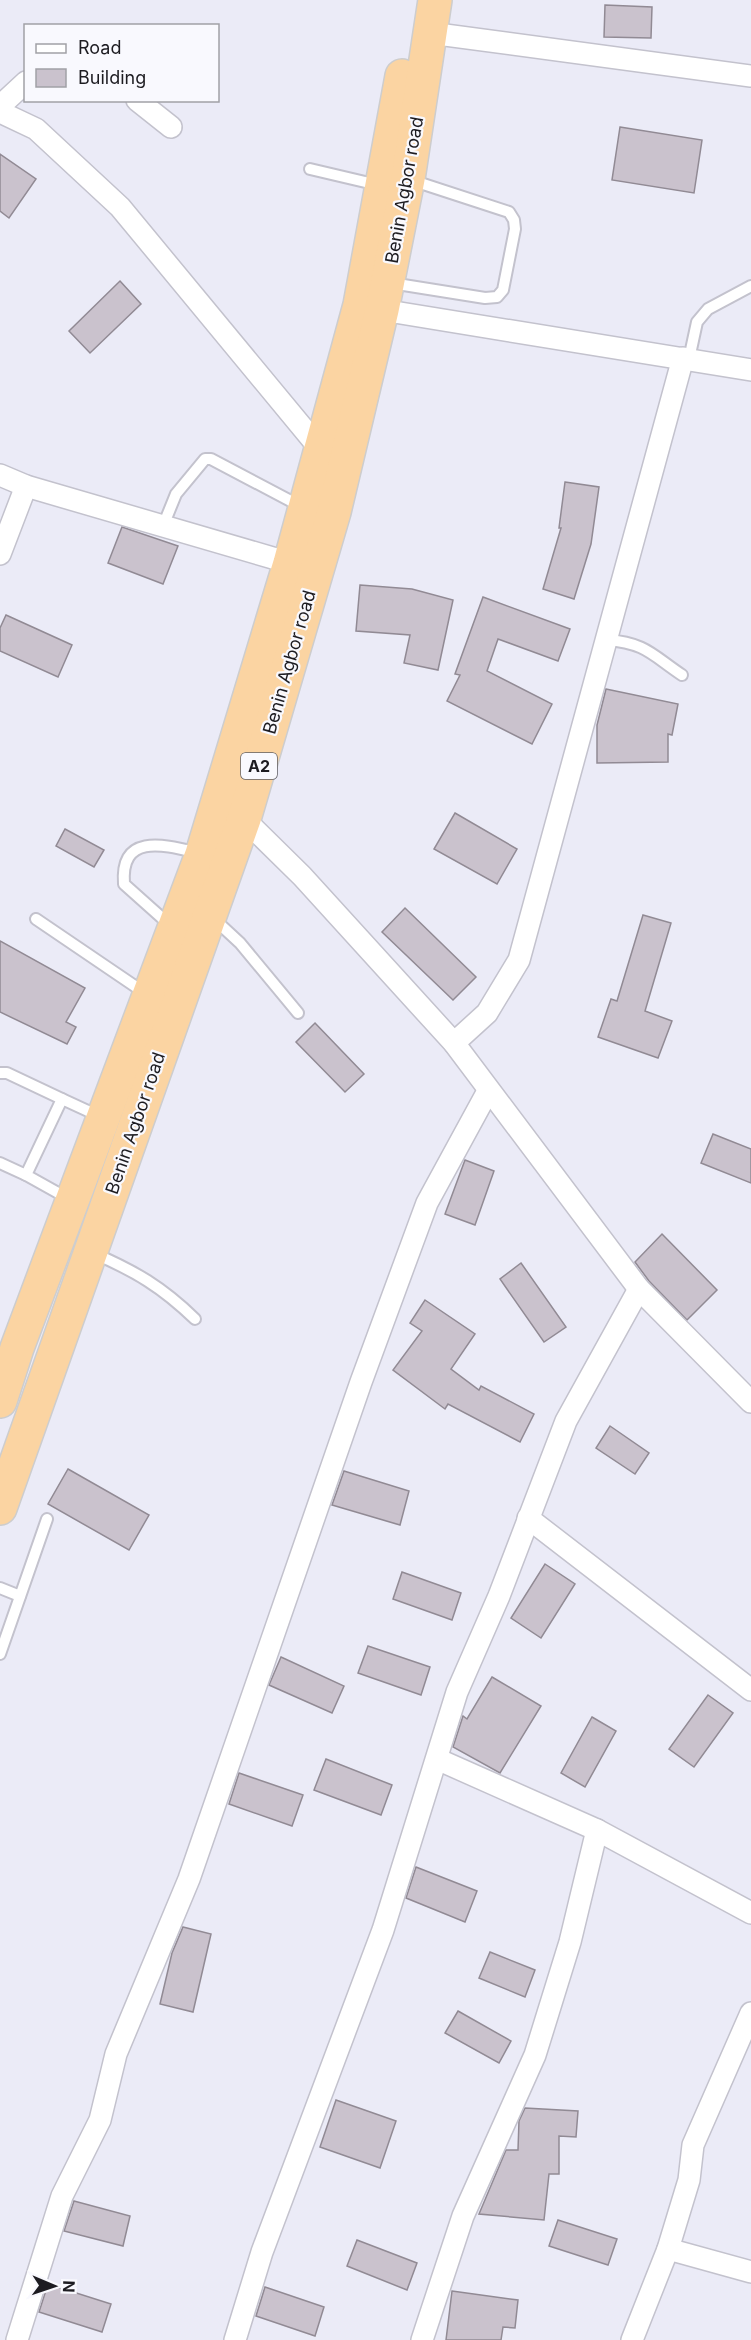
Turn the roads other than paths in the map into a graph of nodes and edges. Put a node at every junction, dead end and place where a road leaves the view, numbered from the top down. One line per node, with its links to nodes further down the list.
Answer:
1 (415, 0): 11 (highway, Benin Agbor road / A2)
2 (435, 0): 3 (highway, Benin Agbor road / A2)
3 (430, 33): 4 (street); 11 (highway, Benin Agbor road / A2)
4 (751, 76)
5 (24, 84): 7 (street)
6 (140, 102): 9 (street)
7 (0, 106)
8 (0, 112): 16 (street)
9 (171, 127)
10 (310, 169): 11 (lane)
11 (395, 183): 13 (highway, Benin Agbor road / A2); 13 (lane); 16 (highway, Benin Agbor road / A2)
12 (751, 286): 14 (lane)
13 (385, 296): 14 (street); 25 (highway, Benin Agbor road / A2)
14 (686, 358): 15 (street); 23 (street)
15 (751, 370)
16 (321, 450): 19 (highway, Benin Agbor road / A2)
17 (0, 475): 18 (street)
18 (26, 486): 20 (street); 21 (street)
19 (305, 509): 20 (lane); 22 (highway, Benin Agbor road / A2)
20 (163, 526): 22 (street)
21 (0, 554)
22 (290, 562): 26 (highway, Benin Agbor road / A2)
23 (607, 640): 24 (lane); 32 (street)
24 (682, 675)
25 (244, 819): 27 (highway, Benin Agbor road / A2); 32 (street)
26 (202, 854): 29 (highway, Benin Agbor road / A2); 29 (lane)
27 (211, 916): 31 (lane); 40 (highway, Benin Agbor road / A2)
28 (36, 919): 30 (lane)
29 (174, 928): 30 (highway, Benin Agbor road / A2)
30 (149, 996): 36 (highway, Benin Agbor road / A2)
31 (298, 1013)
32 (454, 1043): 34 (street)
33 (0, 1073): 35 (lane)
34 (488, 1091): 41 (street); 60 (street)
35 (62, 1099): 36 (lane); 38 (lane)
36 (104, 1118): 39 (highway, Benin Agbor road / A2)
37 (0, 1163): 38 (lane)
38 (26, 1175): 39 (lane)
39 (72, 1201): 43 (highway, Benin Agbor road / A2)
40 (90, 1251): 42 (lane); 44 (highway, Benin Agbor road / A2)
41 (639, 1289): 46 (street); 48 (street)
42 (195, 1319)
43 (17, 1348): 44 (highway); 45 (highway, Benin Agbor road / A2)
44 (52, 1361): 47 (highway, Benin Agbor road / A2)
45 (0, 1401)
46 (751, 1402)
47 (0, 1508)
48 (528, 1518): 53 (street); 54 (street)
49 (47, 1519): 51 (lane)
50 (0, 1588): 51 (lane)
51 (20, 1596): 52 (lane)
52 (0, 1654)
53 (751, 1690)
54 (437, 1759): 55 (street); 61 (street)
55 (597, 1830): 56 (street); 62 (street)
56 (751, 1913)
57 (751, 2013): 58 (street)
58 (668, 2249): 59 (street); 63 (street)
59 (751, 2272)
60 (17, 2340)
61 (235, 2340)
62 (422, 2340)
63 (632, 2340)

